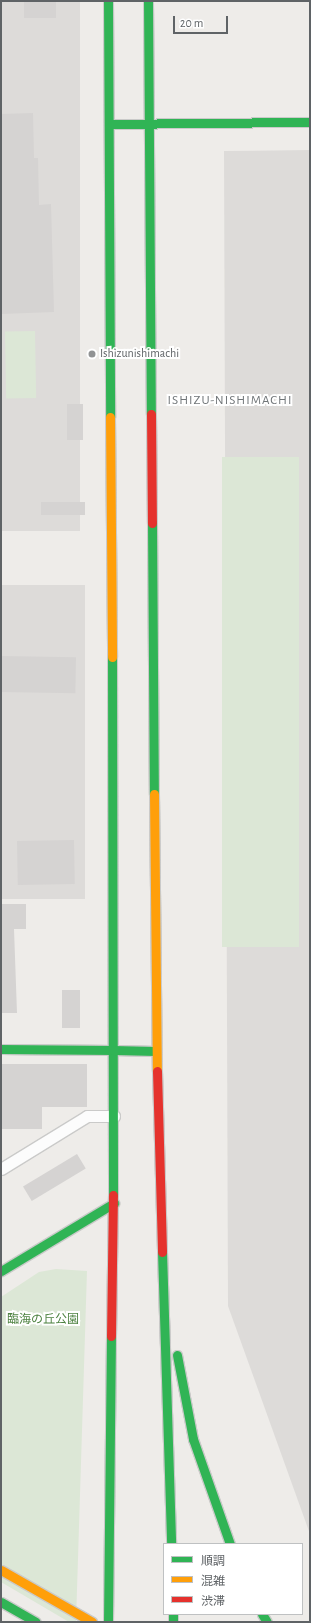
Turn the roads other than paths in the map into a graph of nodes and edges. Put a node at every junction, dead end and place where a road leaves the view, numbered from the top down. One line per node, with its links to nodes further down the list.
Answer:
1 (108, 1): 4 (main road)
2 (148, 1): 5 (main road)
3 (310, 122): 5 (main road)
4 (109, 124): 5 (main road); 7 (main road)
5 (149, 124): 8 (main road)
6 (1, 1049): 7 (main road)
7 (113, 1050): 8 (main road); 9 (main road)
8 (156, 1051): 12 (main road)
9 (114, 1116): 10 (lane); 11 (main road)
10 (1, 1169)
11 (114, 1203): 13 (main road); 20 (main road)
12 (160, 1229): 14 (main road); 15 (main road)
13 (1, 1271)
14 (171, 1543)
15 (230, 1543)
16 (1, 1570): 19 (main road)
17 (1, 1602): 18 (main road)
18 (36, 1622)
19 (92, 1622)
20 (108, 1622)

